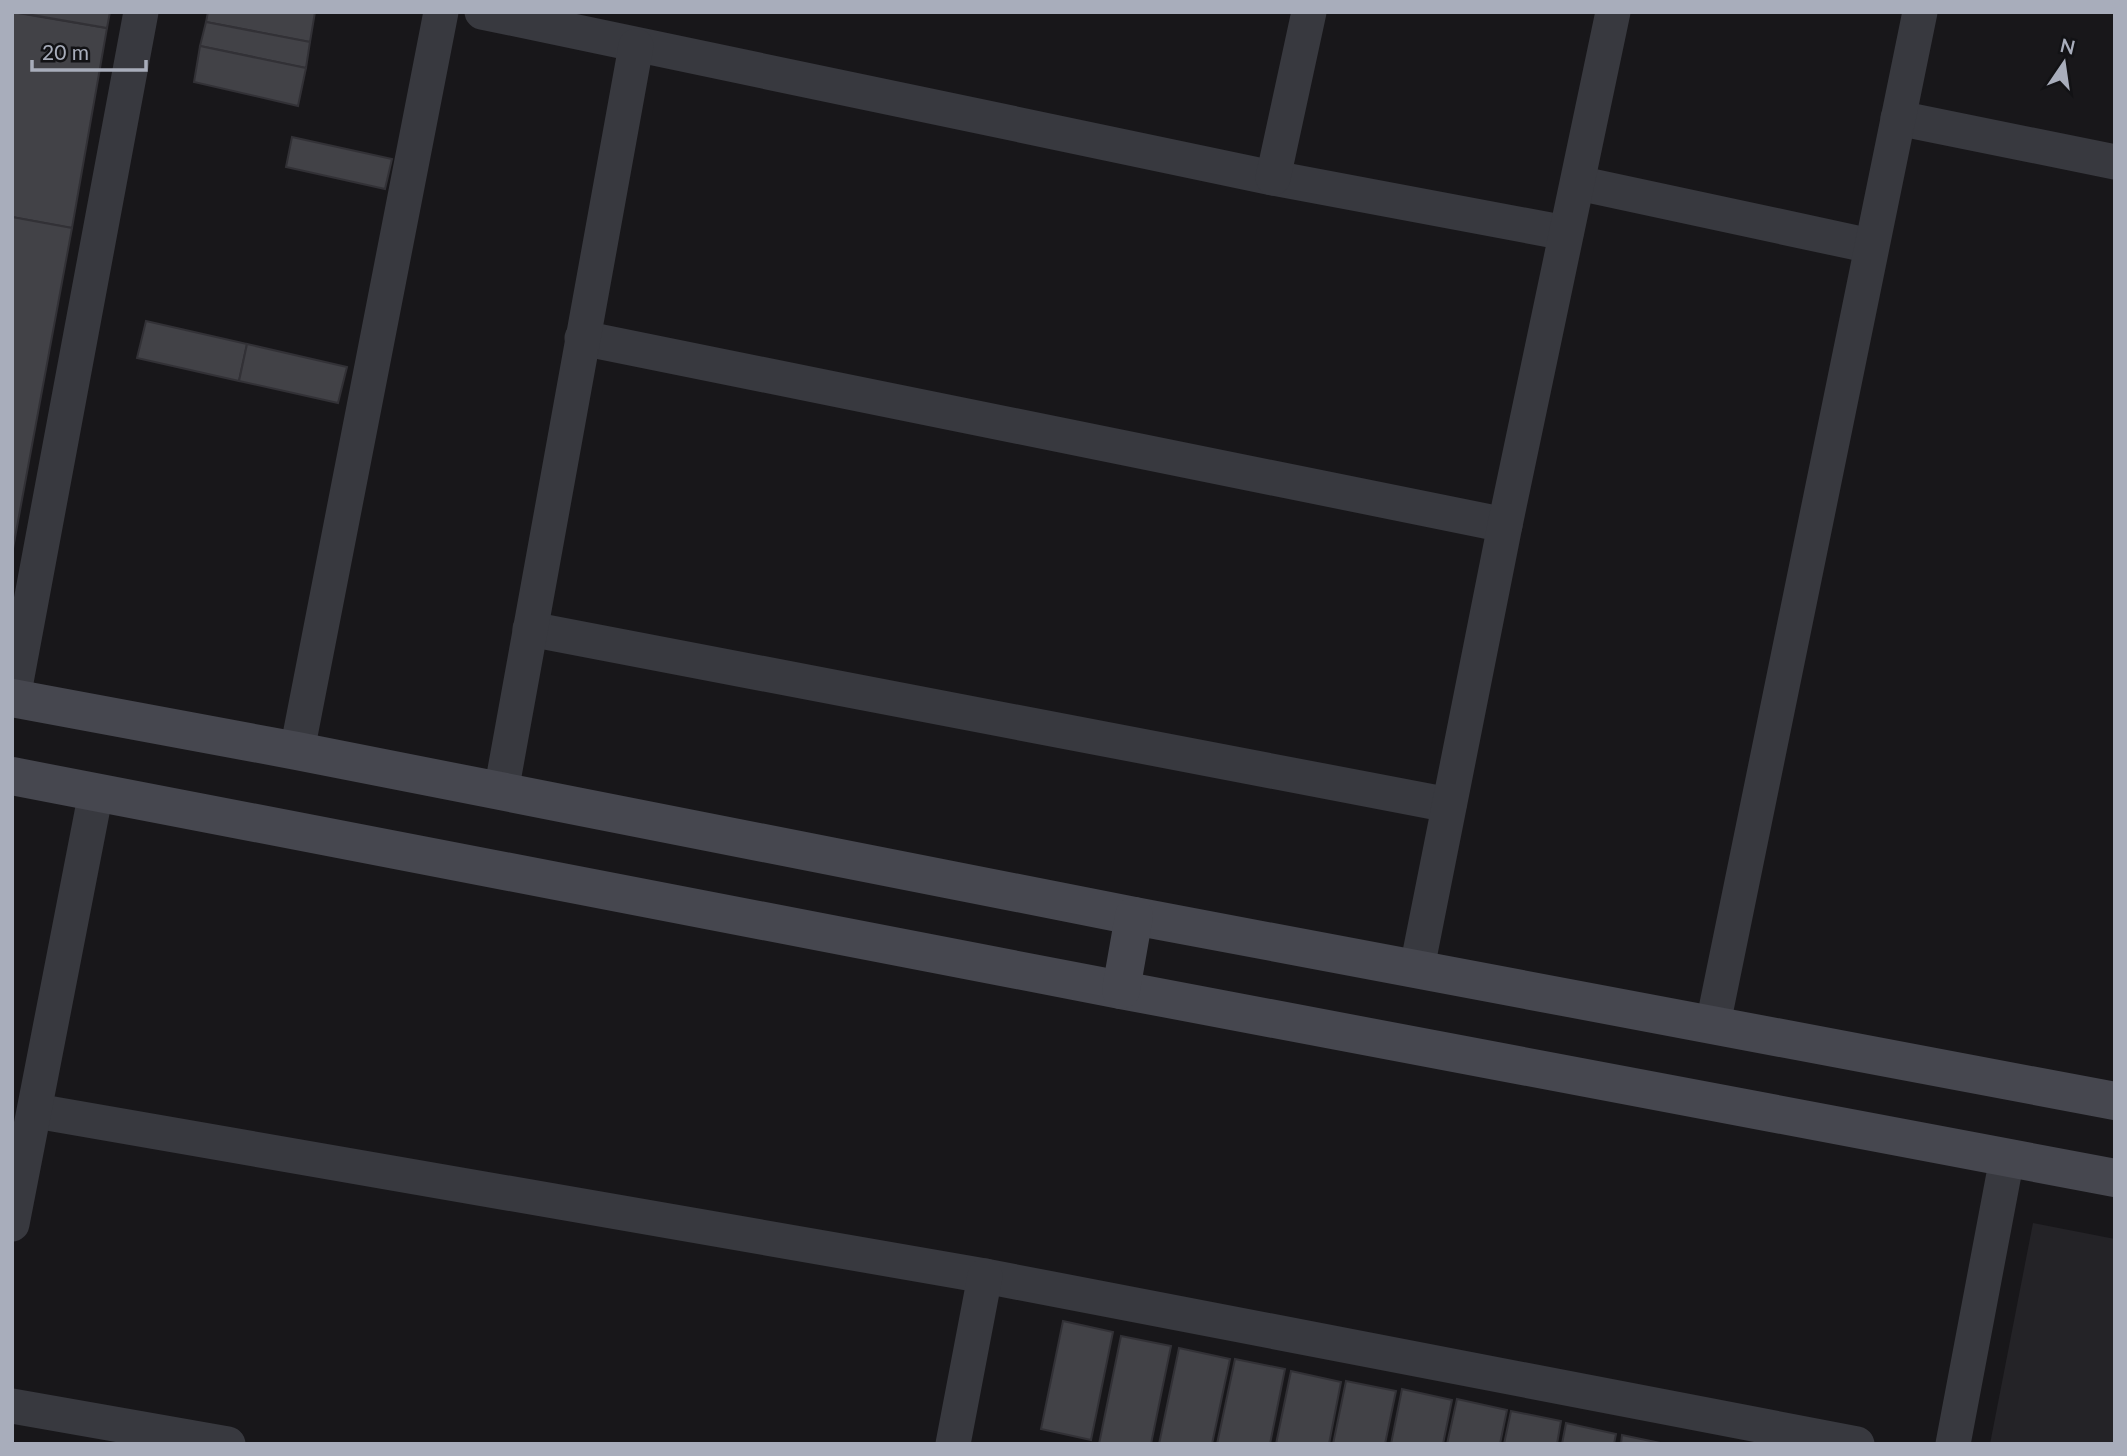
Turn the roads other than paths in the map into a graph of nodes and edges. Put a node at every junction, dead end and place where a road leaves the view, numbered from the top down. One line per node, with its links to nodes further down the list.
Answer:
1 (141, 12): 17 (street)
2 (441, 12): 18 (street)
3 (482, 12): 7 (street)
4 (1309, 12): 10 (street)
5 (1614, 12): 11 (street)
6 (1920, 12): 8 (street)
7 (636, 46): 10 (street); 14 (street)
8 (1898, 118): 9 (street); 13 (street)
9 (2115, 162)
10 (1273, 178): 12 (street)
11 (1578, 183): 12 (street); 13 (street)
12 (1566, 233): 15 (street)
13 (1871, 246): 26 (street)
14 (582, 338): 15 (street); 16 (street)
15 (1505, 525): 22 (street)
16 (530, 629): 21 (street); 22 (street)
17 (13, 698): 18 (street)
18 (297, 751): 21 (street)
19 (12, 776): 20 (street)
20 (96, 792): 25 (street); 28 (street)
21 (501, 793): 23 (street)
22 (1449, 805): 24 (street)
23 (1134, 916): 24 (street); 25 (street)
24 (1417, 968): 26 (street)
25 (1121, 990): 29 (street)
26 (1713, 1024): 27 (street)
27 (2115, 1101)
28 (36, 1111): 31 (street); 32 (street)
29 (2007, 1158): 30 (street); 37 (street)
30 (2115, 1178)
31 (12, 1224)
32 (985, 1276): 35 (street); 36 (street)
33 (12, 1406): 34 (street)
34 (228, 1444)
35 (953, 1444)
36 (1857, 1444)
37 (1953, 1444)

